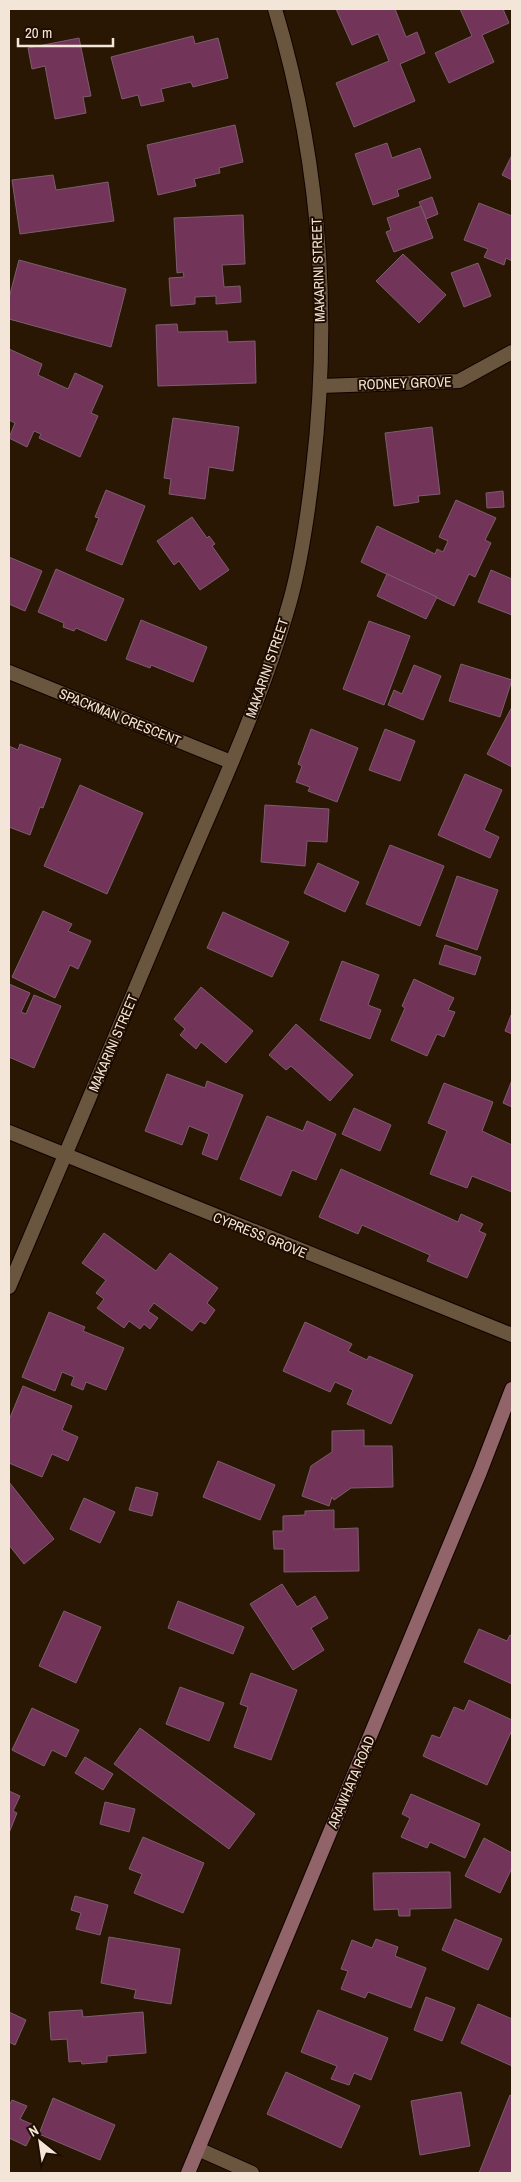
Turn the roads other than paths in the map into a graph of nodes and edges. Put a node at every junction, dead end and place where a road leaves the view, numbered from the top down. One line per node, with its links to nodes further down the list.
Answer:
1 (275, 9): 3 (street, MAKARINI STREET)
2 (512, 352): 3 (street, RODNEY GROVE)
3 (321, 386): 5 (street, MAKARINI STREET)
4 (9, 672): 5 (street, SPACKMAN CRESCENT)
5 (231, 762): 7 (street, MAKARINI STREET)
6 (9, 1132): 7 (street, CYPRESS GROVE)
7 (65, 1156): 8 (street, MAKARINI STREET); 9 (street, CYPRESS GROVE)
8 (9, 1287)
9 (512, 1336)
10 (512, 1389): 11 (main road, ARAWHATA ROAD)
11 (198, 2149): 12 (main road, ARAWHATA ROAD); 13 (street)
12 (188, 2173)
13 (252, 2173)

